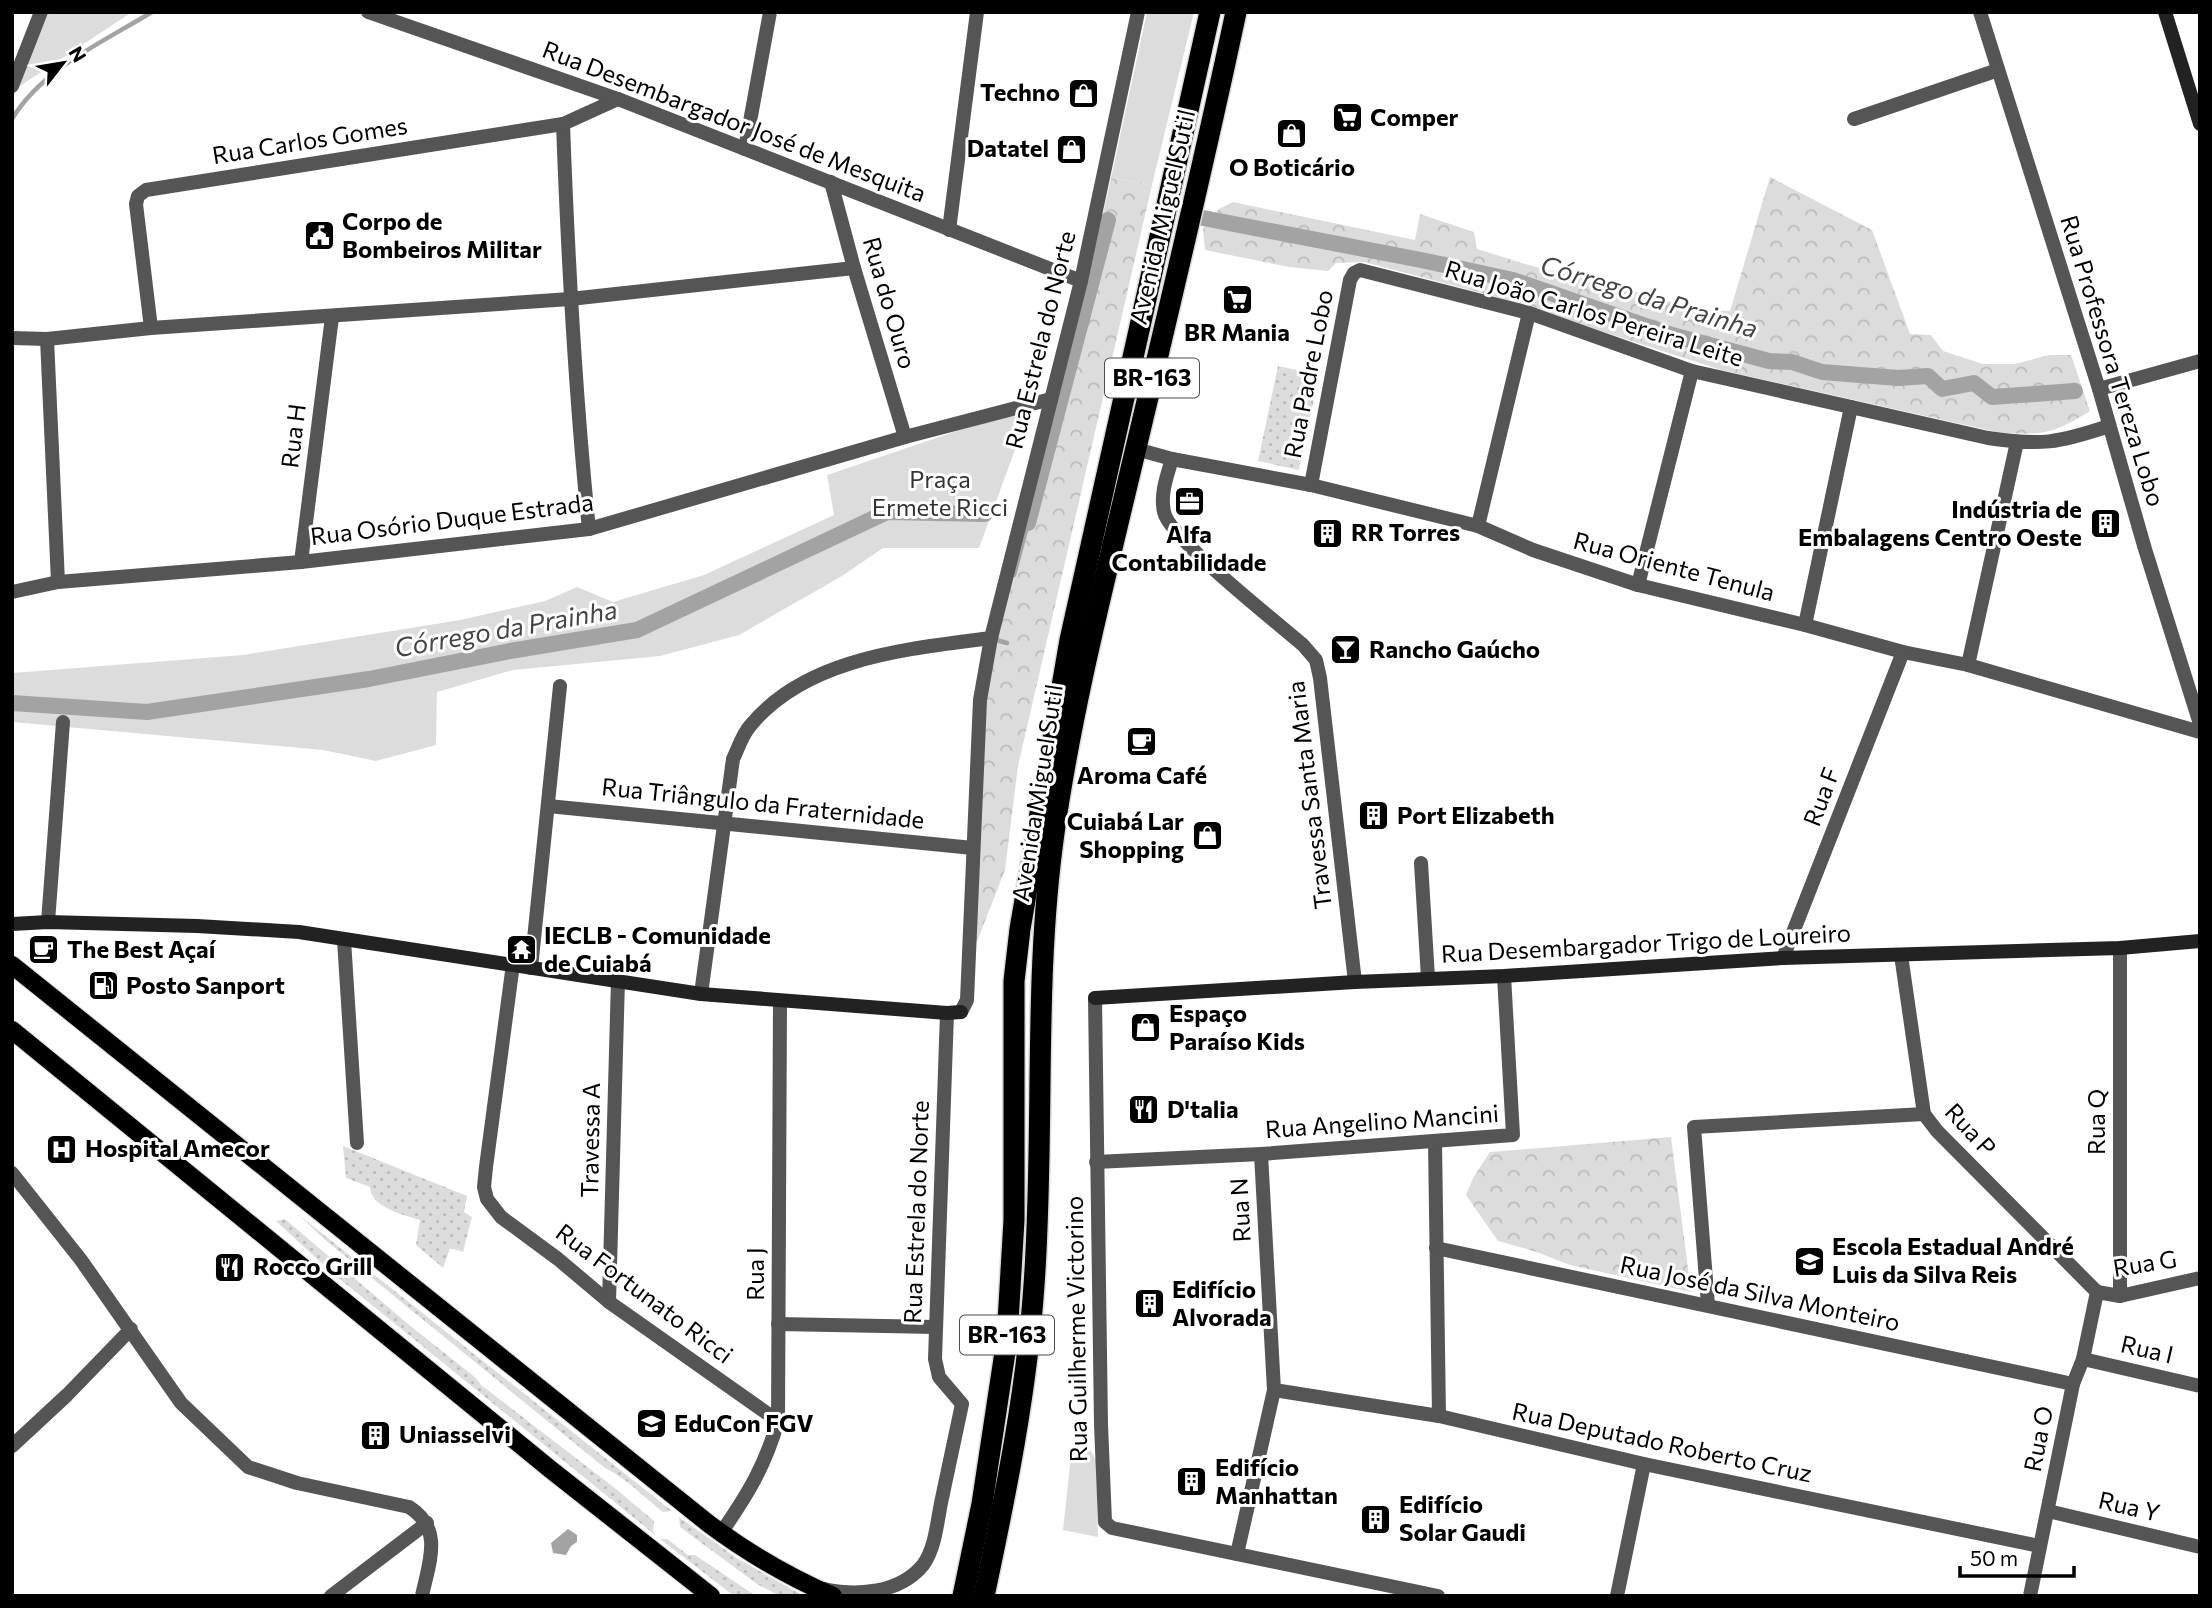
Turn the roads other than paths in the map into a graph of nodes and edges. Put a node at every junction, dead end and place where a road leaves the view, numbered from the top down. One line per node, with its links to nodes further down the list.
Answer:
1 (41, 12): 11 (street)
2 (368, 12): 12 (street, Rua Desembargador José de Mesquita)
3 (770, 12): 16 (street)
4 (977, 12): 18 (street)
5 (1138, 12): 21 (street, Rua Estrela do Norte)
6 (1210, 12): 99 (highway, Avenida Miguel Sutil / BR-163)
7 (1236, 12): 36 (highway, Avenida Miguel Sutil / BR-163)
8 (1980, 12): 10 (street, Rua Professora Tereza Lobo)
9 (2165, 12): 15 (street)
10 (1998, 70): 13 (street); 30 (street, Rua Professora Tereza Lobo)
11 (12, 86)
12 (618, 99): 14 (street, Rua Carlos Gomes); 16 (street, Rua Desembargador José de Mesquita)
13 (1854, 119)
14 (564, 124): 22 (street); 25 (street, Rua Carlos Gomes)
15 (2200, 124)
16 (745, 149): 17 (street, Rua Desembargador José de Mesquita)
17 (831, 182): 18 (street, Rua Desembargador José de Mesquita); 19 (street, Rua do Ouro)
18 (949, 230): 21 (street, Rua Desembargador José de Mesquita)
19 (854, 268): 22 (street); 34 (street, Rua do Ouro)
20 (1354, 273): 23 (street, Rua João Carlos Pereira Leite); 38 (street, Rua Padre Lobo)
21 (1081, 281): 31 (street, Rua Estrela do Norte)
22 (570, 299): 24 (street); 40 (street)
23 (1530, 313): 29 (street, Rua João Carlos Pereira Leite); 39 (street)
24 (332, 317): 25 (street); 41 (street, Rua H)
25 (151, 328): 27 (street)
26 (12, 338): 27 (street)
27 (47, 339): 42 (street)
28 (2200, 361): 30 (street)
29 (1692, 372): 32 (street, Rua João Carlos Pereira Leite); 43 (street)
30 (2099, 389): 33 (street, Rua Professora Tereza Lobo)
31 (1051, 398): 34 (street, Rua Osório Duque Estrada); 46 (street, Rua Estrela do Norte)
32 (1851, 407): 35 (street, Rua João Carlos Pereira Leite); 45 (street)
33 (2109, 426): 35 (street, Rua João Carlos Pereira Leite); 51 (street, Rua Professora Tereza Lobo)
34 (905, 437): 40 (street, Rua Osório Duque Estrada)
35 (2017, 442): 48 (street)
36 (1136, 449): 37 (street, Rua Oriente Tenula); 99 (highway, Avenida Miguel Sutil / BR-163)
37 (1172, 459): 38 (street, Rua Oriente Tenula); 70 (street, Travessa Santa Maria)
38 (1311, 485): 39 (street, Rua Oriente Tenula)
39 (1478, 526): 43 (street, Rua Oriente Tenula)
40 (589, 529): 41 (street, Rua Osório Duque Estrada)
41 (301, 562): 42 (street, Rua Osório Duque Estrada)
42 (58, 582): 44 (street, Rua Osório Duque Estrada)
43 (1638, 585): 45 (street, Rua Oriente Tenula)
44 (12, 592)
45 (1805, 625): 47 (street, Rua Oriente Tenula)
46 (991, 638): 54 (street); 55 (street, Rua Estrela do Norte)
47 (1903, 652): 48 (street, Rua Oriente Tenula); 63 (street, Rua F)
48 (1968, 665): 52 (street, Rua Oriente Tenula)
49 (560, 686): 53 (street)
50 (63, 722): 57 (street)
51 (2200, 724)
52 (2200, 732)
53 (548, 806): 54 (street, Rua Triângulo da Fraternidade); 66 (street)
54 (723, 824): 55 (street, Rua Triângulo da Fraternidade); 71 (street)
55 (973, 848): 74 (street, Rua Estrela do Norte)
56 (1421, 863): 68 (street)
57 (48, 922): 58 (street); 59 (street)
58 (12, 923)
59 (345, 940): 64 (street); 78 (street)
60 (2200, 941): 61 (street, Rua Desembargador Trigo de Loureiro)
61 (2120, 948): 62 (street, Rua Desembargador Trigo de Loureiro); 85 (street, Rua Q)
62 (1901, 955): 63 (street, Rua Desembargador Trigo de Loureiro); 76 (street, Rua P)
63 (1783, 958): 67 (street, Rua Desembargador Trigo de Loureiro)
64 (513, 964): 66 (street); 86 (street, Rua Fortunato Ricci)
65 (12, 965): 102 (main road)
66 (531, 968): 69 (street)
67 (1504, 976): 68 (street, Rua Desembargador Trigo de Loureiro); 77 (street, Rua Angelino Mancini)
68 (1428, 978): 70 (street, Rua Desembargador Trigo de Loureiro)
69 (618, 980): 71 (street); 86 (street, Travessa A)
70 (1355, 982): 72 (street, Rua Desembargador Trigo de Loureiro)
71 (701, 994): 73 (street)
72 (1095, 998): 80 (street, Rua Guilherme Victorino)
73 (780, 1001): 74 (street); 88 (street, Rua J)
74 (954, 1012): 89 (street, Rua Estrela do Norte)
75 (12, 1030): 109 (main road)
76 (1924, 1114): 84 (street, Rua P); 87 (street)
77 (1436, 1142): 79 (street, Rua Angelino Mancini); 82 (street)
78 (357, 1143)
79 (1261, 1154): 80 (street, Rua Angelino Mancini); 94 (street, Rua N)
80 (1096, 1162): 105 (street, Rua Guilherme Victorino)
81 (12, 1173): 90 (street)
82 (1436, 1248): 87 (street, Rua José da Silva Monteiro); 95 (street)
83 (2200, 1278): 85 (street, Rua G)
84 (2097, 1292): 85 (street, Rua G); 91 (street, Rua O)
85 (2120, 1296)
86 (609, 1301): 96 (street, Rua Fortunato Ricci)
87 (1708, 1306): 92 (street, Rua José da Silva Monteiro)
88 (778, 1324): 89 (street); 96 (street, Rua J)
89 (936, 1326): 106 (street, Rua Estrela do Norte)
90 (131, 1329): 97 (street); 101 (street)
91 (2083, 1359): 92 (street, Rua O); 93 (street, Rua I)
92 (2073, 1384): 100 (street, Rua O)
93 (2200, 1386)
94 (1274, 1390): 95 (street, Rua Deputado Roberto Cruz); 105 (street, Rua N)
95 (1439, 1416): 98 (street, Rua Deputado Roberto Cruz)
96 (778, 1420): 102 (street, Rua J)
97 (12, 1446)
98 (1644, 1464): 103 (street, Rua Deputado Roberto Cruz); 114 (street)
99 (992, 1506): 111 (highway, Avenida Miguel Sutil / BR-163); 112 (highway, Avenida Miguel Sutil / BR-163)
100 (2048, 1511): 103 (street, Rua O); 104 (street, Rua Y)
101 (426, 1522): 107 (street); 108 (street)
102 (721, 1532): 106 (main road)
103 (2039, 1546): 115 (street, Rua O)
104 (2200, 1547)
105 (1237, 1553): 113 (street)
106 (800, 1582): 110 (main road)
107 (331, 1596)
108 (422, 1596)
109 (711, 1596)
110 (833, 1596)
111 (962, 1596)
112 (984, 1596)
113 (1438, 1596)
114 (1617, 1596)
115 (2030, 1596)

